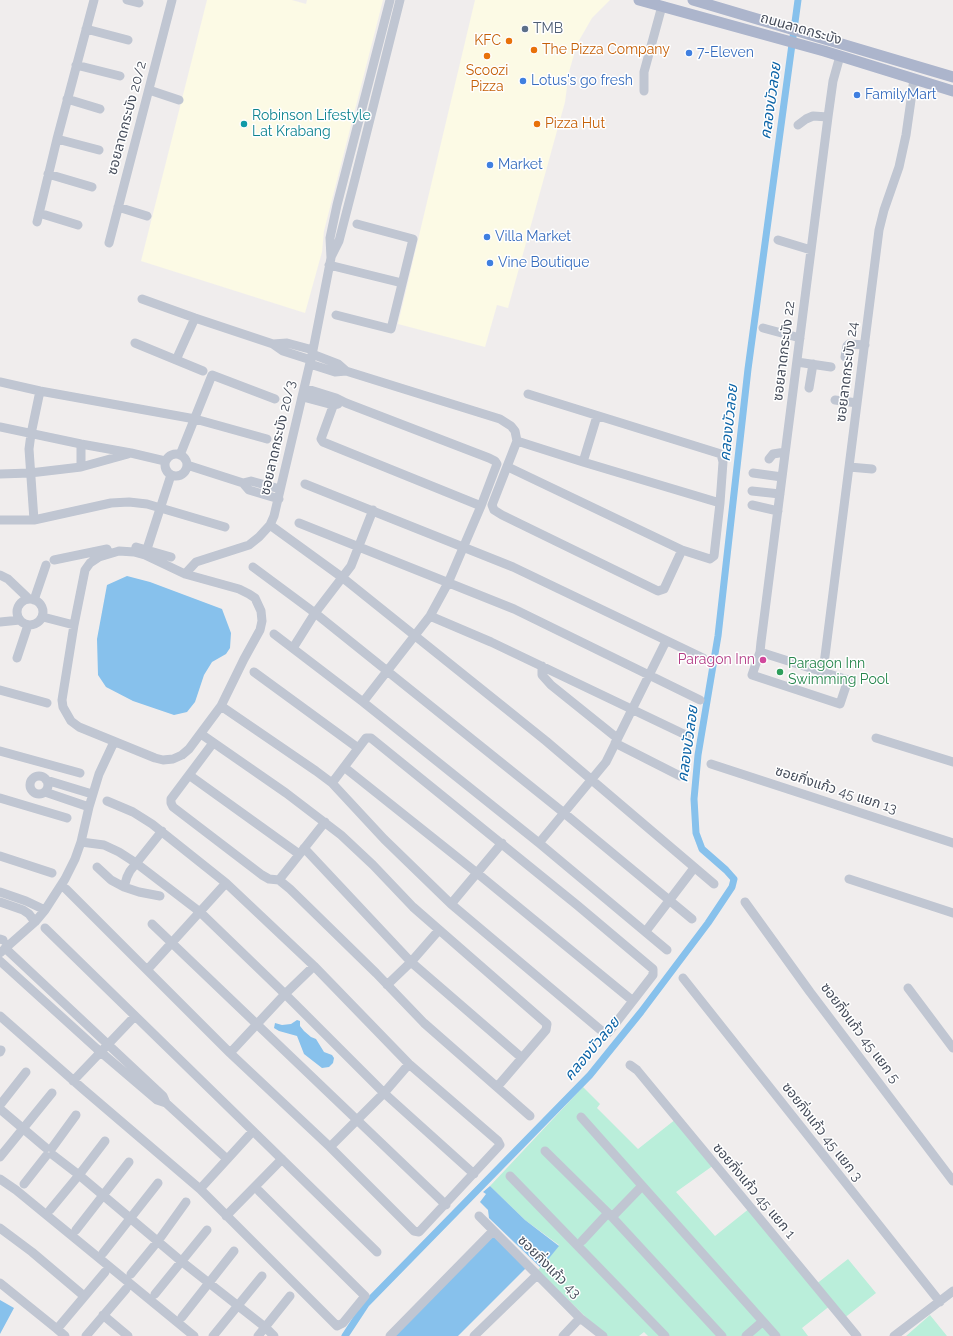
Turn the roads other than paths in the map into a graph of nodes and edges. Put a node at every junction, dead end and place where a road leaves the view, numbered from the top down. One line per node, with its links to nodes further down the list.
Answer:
1 (94, 0): 11 (street)
2 (127, 0): 8 (street)
3 (172, 0): 20 (street, ซอยลาดกระบัง 20/2)
4 (400, 0): 10 (street, ซอยลาดกระบัง 20/3)
5 (639, 0): 9 (main road, ถนนลาดกระบัง)
6 (693, 0): 7 (main road, ถนนลาดกระบัง)
7 (709, 2): 18 (main road, ถนนลาดกระบัง)
8 (139, 3)
9 (662, 6): 13 (main road, ถนนลาดกระบัง); 22 (street)
10 (392, 7): 15 (street, ซอยลาดกระบัง 20/3); 17 (street, ซอยลาดกระบัง 20/3)
11 (86, 29): 12 (street); 14 (street)
12 (128, 40)
13 (840, 56): 19 (main road, ถนนลาดกระบัง); 26 (street, ซอยลาดกระบัง 22)
14 (76, 65): 16 (street); 23 (street)
15 (370, 74): 17 (street); 31 (street, ซอยลาดกระบัง 20/3)
16 (120, 76)
17 (381, 76): 32 (street, ซอยลาดกระบัง 20/3)
18 (953, 77)
19 (914, 79): 21 (main road, ถนนลาดกระบัง); 51 (street, ซอยลาดกระบัง 24)
20 (149, 90): 24 (street); 35 (street, ซอยลาดกระบัง 20/2)
21 (953, 91)
22 (644, 92)
23 (67, 99): 25 (street); 28 (street)
24 (179, 100)
25 (100, 110)
26 (828, 117): 27 (street); 42 (street, ซอยลาดกระบัง 22)
27 (798, 125)
28 (57, 139): 29 (street); 30 (street)
29 (99, 150)
30 (48, 174): 33 (street); 39 (street)
31 (344, 176): 32 (street); 34 (street, ซอยลาดกระบัง 20/3)
32 (355, 180): 36 (street, ซอยลาดกระบัง 20/3)
33 (92, 187)
34 (337, 205): 36 (street); 43 (street, ซอยลาดกระบัง 20/3)
35 (118, 207): 37 (street); 41 (street, ซอยลาดกระบัง 20/2)
36 (347, 207): 43 (street, ซอยลาดกระบัง 20/3)
37 (147, 216)
38 (357, 224): 44 (street)
39 (78, 225)
40 (778, 240): 42 (street)
41 (109, 243)
42 (811, 250): 49 (street, ซอยลาดกระบัง 22)
43 (330, 261): 44 (street); 52 (street, ซอยลาดกระบัง 20/3)
44 (402, 283): 46 (street)
45 (142, 299): 47 (street)
46 (336, 315)
47 (195, 318): 52 (street); 54 (street)
48 (763, 328): 49 (street)
49 (800, 338): 55 (street, ซอยลาดกระบัง 22)
50 (135, 343): 54 (street)
51 (865, 345): 53 (street); 67 (street, ซอยลาดกระบัง 24)
52 (312, 357): 62 (street, ซอยลาดกระบัง 20/3); 73 (street)
53 (845, 357)
54 (176, 360): 58 (street)
55 (797, 362): 56 (street); 75 (street, ซอยลาดกระบัง 22)
56 (813, 364): 57 (street); 60 (street)
57 (832, 367)
58 (203, 371)
59 (0, 382): 61 (street)
60 (809, 388)
61 (40, 391): 69 (street); 71 (street)
62 (304, 392): 66 (street); 93 (street, ซอยลาดกระบัง 20/3)
63 (528, 394): 68 (street)
64 (275, 399): 69 (street)
65 (835, 400): 67 (street)
66 (334, 401): 99 (street); 99 (street)
67 (856, 403): 84 (street, ซอยลาดกระบัง 24)
68 (596, 416): 80 (street); 97 (street)
69 (195, 419): 72 (street); 77 (street)
70 (0, 427): 71 (street)
71 (30, 434): 74 (street); 86 (street)
72 (268, 439)
73 (518, 441): 80 (street); 83 (street)
74 (81, 444): 76 (street); 82 (street)
75 (785, 452): 78 (street); 90 (street, ซอยลาดกระบัง 22)
76 (131, 453): 79 (street); 82 (street)
77 (180, 455): 79 (street); 81 (street)
78 (769, 458)
79 (165, 461): 89 (street)
80 (583, 462): 97 (street)
81 (187, 465): 89 (street); 91 (street)
82 (81, 467): 86 (street)
83 (508, 467): 111 (street); 111 (street)
84 (849, 467): 85 (street); 135 (street, ซอยลาดกระบัง 24)
85 (872, 469)
86 (30, 473): 88 (street); 104 (street)
87 (753, 473): 90 (street)
88 (0, 474)
89 (171, 475): 100 (street)
90 (782, 478): 95 (street, ซอยลาดกระบัง 22)
91 (243, 483): 93 (street); 96 (street)
92 (305, 484): 101 (street)
93 (280, 489): 96 (street, ซอยลาดกระบัง 20/3)
94 (752, 491): 95 (street)
95 (780, 494): 102 (street, ซอยลาดกระบัง 22)
96 (278, 499): 106 (street, ซอยลาดกระบัง 20/3)
97 (720, 503): 111 (street)
98 (752, 505): 102 (street)
99 (481, 506): 109 (street)
100 (160, 508): 104 (street); 107 (street); 110 (street)
101 (373, 510): 108 (street); 109 (street)
102 (778, 511): 129 (street, ซอยลาดกระบัง 22)
103 (0, 520): 104 (street)
104 (34, 520)
105 (299, 523): 108 (street)
106 (270, 525): 114 (street, ซอยลาดกระบัง 20/3); 116 (street)
107 (225, 527)
108 (359, 547): 116 (street); 117 (street)
109 (463, 547): 117 (street); 127 (street)
110 (147, 549): 112 (street); 118 (street)
111 (682, 550)
112 (171, 557)
113 (252, 567): 119 (street)
114 (185, 574): 124 (street); 141 (street)
115 (0, 575): 118 (street)
116 (343, 578): 119 (street); 126 (street)
117 (448, 583): 121 (street); 136 (street)
118 (31, 600): 120 (street); 123 (street)
119 (315, 614): 128 (street); 134 (street)
120 (43, 616): 123 (street); 124 (street)
121 (430, 616): 126 (street); 132 (street)
122 (0, 622): 123 (street)
123 (24, 623): 130 (street)
124 (74, 625): 147 (street)
125 (274, 634): 128 (street)
126 (415, 636): 134 (street); 159 (street)
127 (666, 640): 131 (street); 136 (street)
128 (293, 648): 139 (street)
129 (760, 652): 135 (street); 135 (street, ซอยลาดกระบัง 22)
130 (17, 658)
131 (703, 658)
132 (542, 666): 142 (street); 146 (street)
133 (254, 672): 149 (street)
134 (387, 672): 139 (street); 167 (street)
135 (823, 672)
136 (649, 674): 138 (street); 142 (street)
137 (0, 690): 140 (street)
138 (700, 700)
139 (363, 702): 173 (street)
140 (46, 703)
141 (221, 706): 143 (street); 160 (street)
142 (632, 709): 144 (street); 146 (street)
143 (201, 734): 147 (street); 148 (street)
144 (690, 737)
145 (876, 738): 151 (street)
146 (616, 741): 157 (street); 159 (street)
147 (114, 742): 162 (street)
148 (213, 743): 156 (street); 169 (street)
149 (358, 748): 154 (street); 172 (street)
150 (0, 751): 152 (street)
151 (953, 762)
152 (46, 764): 155 (street); 158 (street)
153 (711, 764): 174 (street, ซอยกิ่งแก้ว 45 แยก 13)
154 (344, 766): 160 (street); 181 (street)
155 (80, 774)
156 (189, 774): 175 (street); 183 (street)
157 (680, 776)
158 (43, 778): 161 (street); 161 (street); 162 (street)
159 (591, 780): 167 (street); 179 (street)
160 (332, 783): 193 (street)
161 (41, 793): 165 (street); 166 (street)
162 (92, 794): 165 (street)
163 (0, 798): 166 (street)
164 (106, 801): 170 (street)
165 (88, 807): 171 (street)
166 (33, 808): 168 (street)
167 (564, 813): 173 (street); 190 (street)
168 (67, 818)
169 (325, 822): 175 (street); 201 (street)
170 (162, 831): 177 (street); 184 (street)
171 (81, 842): 177 (street); 194 (street)
172 (502, 843): 181 (street); 214 (street)
173 (539, 843): 202 (street)
174 (953, 843)
175 (302, 851): 183 (street); 207 (street)
176 (0, 856): 180 (street)
177 (136, 863): 186 (street); 195 (street)
178 (97, 867): 186 (street)
179 (694, 868): 185 (street); 190 (street)
180 (52, 873)
181 (476, 873): 193 (street); 214 (street)
182 (848, 879): 196 (street)
183 (278, 880): 211 (street)
184 (226, 883): 195 (street); 208 (street)
185 (714, 884)
186 (124, 887): 189 (street)
187 (66, 890): 209 (street)
188 (0, 892): 194 (street)
189 (160, 896)
190 (670, 901): 197 (street); 202 (street)
191 (0, 902): 198 (street)
192 (745, 902): 251 (street, ซอยกิ่งแก้ว 45 แยก 5)
193 (451, 904): 214 (street)
194 (45, 910): 198 (street)
195 (200, 912): 203 (street); 213 (street)
196 (953, 913)
197 (692, 919)
198 (35, 922): 204 (street)
199 (152, 924): 203 (street)
200 (45, 928): 216 (street)
201 (439, 930): 207 (street); 222 (street)
202 (646, 931): 205 (street)
203 (172, 943): 209 (street); 217 (street)
204 (2, 945): 218 (street)
205 (667, 950)
206 (0, 961): 220 (street)
207 (411, 962): 211 (street); 222 (street)
208 (314, 966): 213 (street); 223 (street)
209 (147, 970): 221 (street)
210 (683, 978): 286 (street, ซอยกิ่งแก้ว 45 แยก 3)
211 (386, 984): 227 (street)
212 (908, 988): 219 (street)
213 (285, 994): 217 (street); 229 (street)
214 (633, 1001)
215 (0, 1016): 226 (street)
216 (135, 1016): 218 (street); 238 (street)
217 (256, 1025): 221 (street); 236 (street)
218 (108, 1044): 220 (street); 230 (street)
219 (953, 1048)
220 (101, 1052): 226 (street); 230 (street)
221 (230, 1053): 240 (street)
222 (522, 1058): 227 (street)
223 (409, 1064): 229 (street); 247 (street)
224 (630, 1065): 309 (street, ซอยกิ่งแก้ว 45 แยก 1)
225 (26, 1072): 231 (street)
226 (73, 1081): 255 (street)
227 (497, 1087): 234 (street)
228 (52, 1093): 237 (street)
229 (384, 1094): 236 (street); 247 (street)
230 (166, 1103): 244 (street)
231 (0, 1105)
232 (0, 1109): 237 (street)
233 (76, 1115): 242 (street)
234 (530, 1116)
235 (581, 1116): 254 (street)
236 (357, 1120): 240 (street); 259 (street)
237 (23, 1129): 242 (street); 243 (street)
238 (253, 1131): 244 (street); 245 (street)
239 (105, 1141): 248 (street)
240 (330, 1147): 259 (street)
241 (545, 1151): 261 (street)
242 (49, 1152): 248 (street); 253 (street)
243 (0, 1157)
244 (227, 1159): 255 (street)
245 (282, 1159): 262 (street); 272 (street)
246 (129, 1162): 257 (street)
247 (474, 1174): 259 (street)
248 (79, 1175): 257 (street); 260 (street)
249 (510, 1176): 305 (street)
250 (0, 1179): 297 (street)
251 (953, 1181)
252 (158, 1183): 264 (street)
253 (24, 1184)
254 (642, 1186): 261 (street); 291 (street)
255 (200, 1188): 262 (street)
256 (259, 1191): 262 (street)
257 (103, 1196): 264 (street); 266 (street)
258 (186, 1202): 269 (street)
259 (446, 1205)
260 (50, 1210)
261 (610, 1215): 270 (street); 306 (street)
262 (226, 1216)
263 (478, 1216): 268 (street, ซอยกิ่งแก้ว 43)
264 (130, 1219): 269 (street); 273 (street)
265 (0, 1228): 284 (street)
266 (76, 1230)
267 (207, 1230): 274 (street)
268 (493, 1231): 277 (street, ซอยกิ่งแก้ว 43); 301 (street)
269 (158, 1241): 274 (street); 276 (street)
270 (582, 1241)
271 (234, 1251): 280 (street)
272 (377, 1252)
273 (103, 1253)
274 (181, 1261): 280 (street); 283 (street)
275 (105, 1272): 284 (street)
276 (131, 1274)
277 (537, 1275): 290 (street, ซอยกิ่งแก้ว 43); 302 (street)
278 (262, 1276): 287 (street)
279 (0, 1284): 293 (street)
280 (210, 1284): 287 (street); 289 (street)
281 (126, 1288): 288 (street)
282 (953, 1291): 286 (street)
283 (155, 1294)
284 (84, 1296): 293 (street)
285 (290, 1296): 292 (street)
286 (940, 1302): 310 (street)
287 (238, 1306): 292 (street); 298 (street)
288 (103, 1315): 295 (street); 296 (street)
289 (182, 1317)
290 (580, 1318): 303 (street); 304 (street, ซอยกิ่งแก้ว 43)
291 (762, 1322): 307 (street); 308 (street)
292 (265, 1327): 299 (street); 300 (street)
293 (57, 1330): 294 (street)
294 (65, 1336)
295 (86, 1336)
296 (128, 1336)
297 (194, 1336)
298 (213, 1336)
299 (258, 1336)
300 (274, 1336)
301 (390, 1336)
302 (474, 1336)
303 (563, 1336)
304 (603, 1336)
305 (665, 1336)
306 (722, 1336)
307 (746, 1336)
308 (776, 1336)
309 (857, 1336)
310 (894, 1336)

